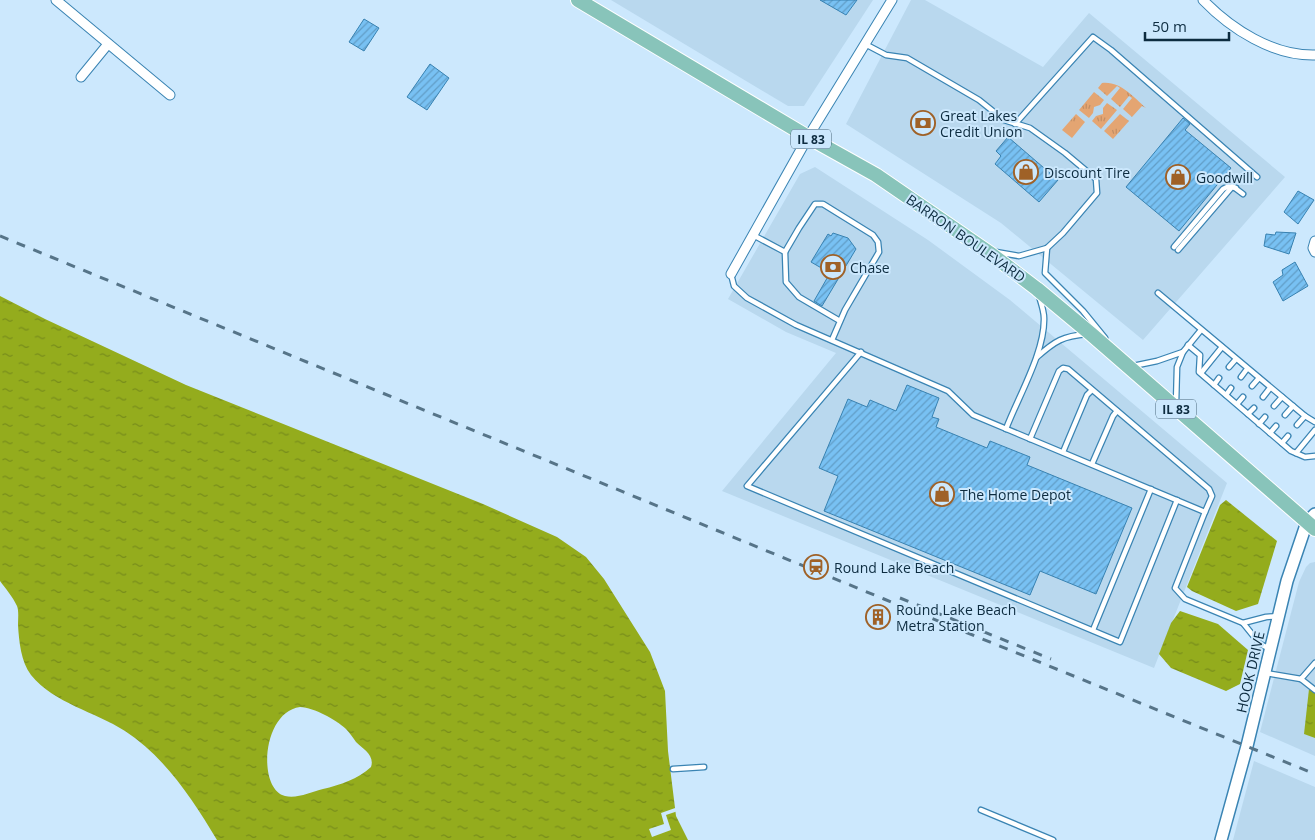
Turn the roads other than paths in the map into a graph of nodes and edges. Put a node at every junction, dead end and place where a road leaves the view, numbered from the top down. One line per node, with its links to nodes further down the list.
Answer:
1 (56, 0): 5 (street)
2 (578, 0): 11 (main road, BARRON BOULEVARD / IL 83)
3 (892, 0): 6 (street)
4 (1202, 0): 7 (street)
5 (108, 44): 8 (street); 9 (street)
6 (865, 44): 10 (lane); 11 (street)
7 (1315, 55)
8 (81, 78)
9 (170, 95)
10 (1015, 124): 12 (lane); 16 (lane)
11 (808, 137): 14 (street); 18 (main road, BARRON BOULEVARD / IL 83)
12 (1257, 177)
13 (1243, 194): 17 (lane)
14 (753, 235): 19 (lane); 21 (street)
15 (1315, 241): 20 (street)
16 (1047, 248): 18 (lane); 34 (lane)
17 (1176, 249)
18 (986, 251): 22 (main road, BARRON BOULEVARD / IL 83)
19 (785, 252): 24 (lane); 24 (lane)
20 (1315, 252)
21 (731, 274): 27 (lane)
22 (1037, 289): 26 (main road, BARRON BOULEVARD / IL 83); 32 (lane)
23 (1158, 293): 25 (lane)
24 (840, 321): 27 (lane)
25 (1201, 330): 28 (lane); 29 (lane)
26 (1090, 334): 32 (lane); 34 (main road, BARRON BOULEVARD / IL 83)
27 (832, 340): 30 (lane)
28 (1188, 345): 31 (lane); 37 (lane)
29 (1222, 348): 33 (lane); 37 (lane)
30 (860, 352): 64 (lane); 80 (lane)
31 (1182, 352): 34 (lane); 54 (lane)
32 (1036, 358): 64 (lane)
33 (1236, 359): 35 (lane); 36 (lane)
34 (1127, 366): 54 (main road, BARRON BOULEVARD / IL 83)
35 (1229, 367)
36 (1248, 369): 38 (lane); 40 (lane)
37 (1201, 373): 41 (lane)
38 (1241, 377)
39 (1219, 378): 41 (lane)
40 (1259, 378): 42 (lane); 44 (lane)
41 (1214, 385): 46 (lane)
42 (1252, 386)
43 (1231, 388): 46 (lane)
44 (1270, 388): 47 (lane); 49 (lane)
45 (1092, 390): 55 (lane); 68 (lane); 70 (lane)
46 (1226, 395): 50 (lane)
47 (1263, 396)
48 (1242, 397): 50 (lane)
49 (1282, 397): 51 (lane); 52 (lane)
50 (1237, 404): 56 (lane)
51 (1274, 406)
52 (1293, 406): 57 (lane); 58 (lane)
53 (1254, 408): 56 (lane)
54 (1178, 410): 77 (main road, BARRON BOULEVARD / IL 83)
55 (1118, 411): 73 (lane); 76 (lane)
56 (1248, 414): 61 (lane)
57 (1285, 415)
58 (1305, 416): 60 (lane); 62 (lane)
59 (1265, 417): 61 (lane)
60 (1315, 422)
61 (1260, 424): 66 (lane)
62 (1297, 425)
63 (1276, 426): 66 (lane)
64 (1006, 429): 68 (lane)
65 (1315, 430): 71 (lane)
66 (1270, 433): 69 (lane)
67 (1288, 436): 69 (lane)
68 (1030, 439): 70 (lane)
69 (1282, 443): 71 (lane)
70 (1063, 452): 73 (lane)
71 (1296, 453): 72 (lane)
72 (1315, 456)
73 (1092, 464): 74 (lane)
74 (1151, 489): 75 (lane); 80 (lane)
75 (1177, 500): 76 (lane); 80 (lane)
76 (1205, 512): 79 (lane)
77 (1312, 522): 78 (street, HOOK DRIVE)
78 (1278, 616): 79 (lane); 81 (street, HOOK DRIVE)
79 (1243, 623): 81 (lane)
80 (1093, 630)
81 (1270, 649): 83 (street, HOOK DRIVE)
82 (1315, 663): 84 (lane)
83 (1265, 673): 84 (lane); 90 (street, HOOK DRIVE)
84 (1300, 679): 85 (lane)
85 (1315, 690)
86 (704, 767): 87 (lane)
87 (673, 768)
88 (981, 810): 89 (lane)
89 (1053, 840)
90 (1221, 840)

